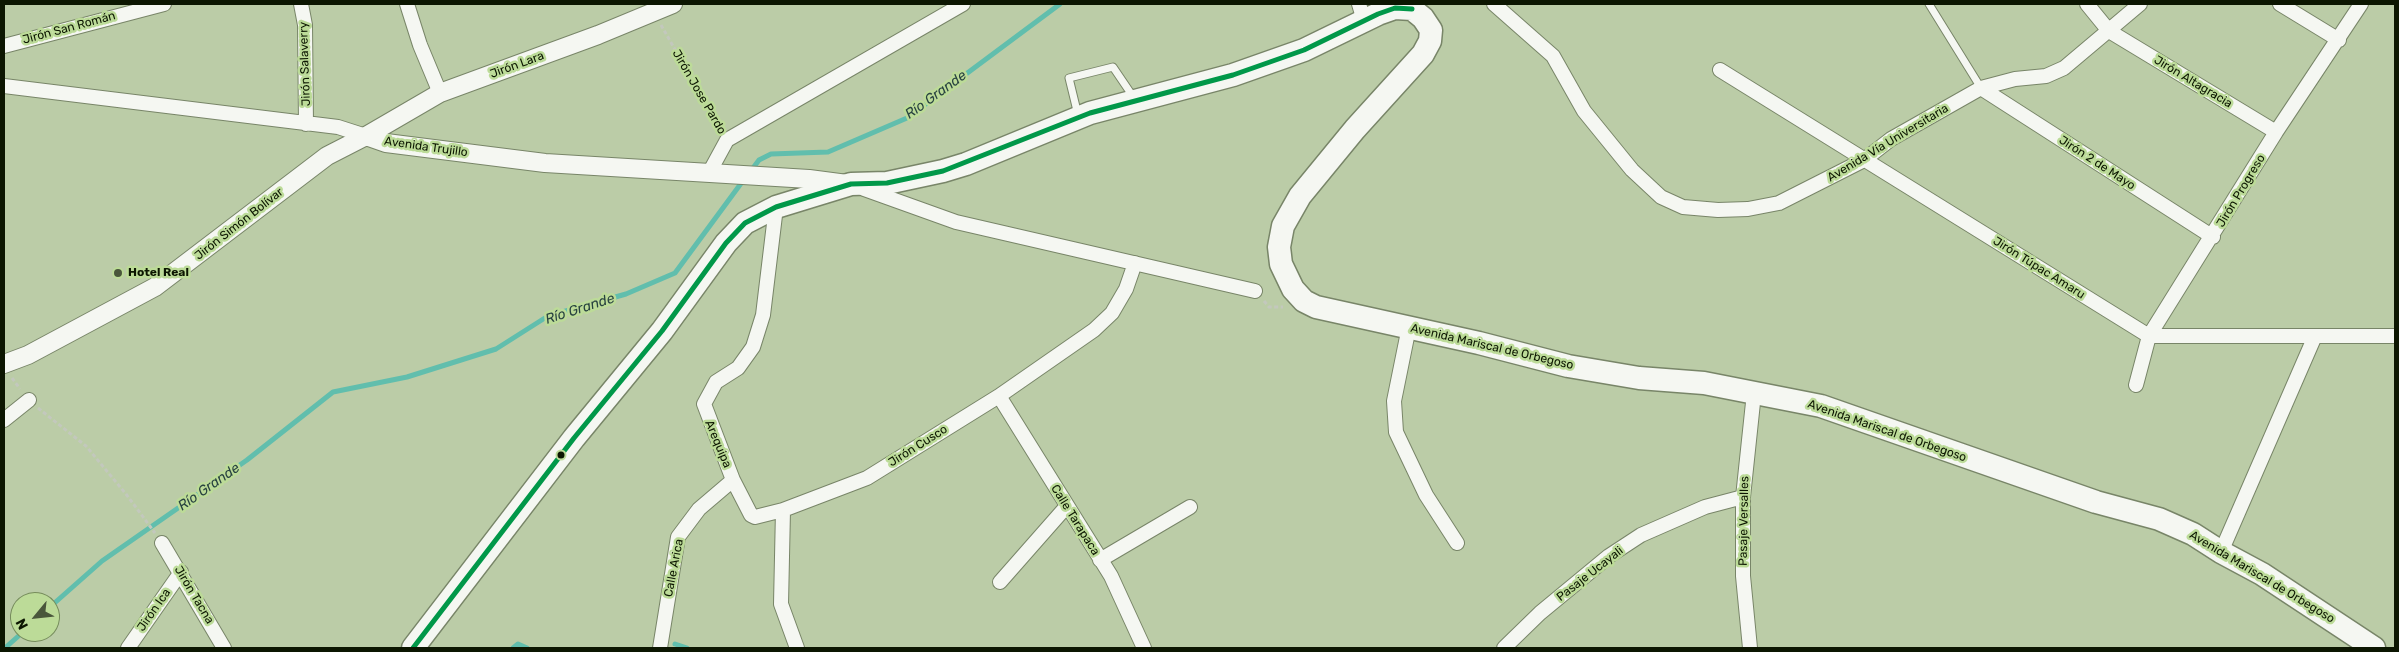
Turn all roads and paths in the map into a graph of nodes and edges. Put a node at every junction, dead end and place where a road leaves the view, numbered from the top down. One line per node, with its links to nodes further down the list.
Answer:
1 (164, 4): 17 (street, Jirón San Román)
2 (301, 4): 24 (street, Jirón Salaverry)
3 (407, 4): 21 (street)
4 (673, 4): 13 (street, Jirón Lara)
5 (963, 4): 27 (street)
6 (1494, 4): 28 (street, Avenida Vía Universitaria)
7 (1929, 4): 20 (lane)
8 (2087, 4): 15 (street)
9 (2140, 4): 15 (street, Avenida Vía Universitaria)
10 (2280, 4): 16 (street)
11 (2361, 4): 16 (street, Jirón Progreso)
12 (1415, 6): 14 (highway); 35 (highway, Avenida Mariscal de Orbegoso)
13 (651, 8): 21 (street, Jirón Lara); 27 (path, Jirón Jose Pardo)
14 (1361, 12): 22 (highway)
15 (2109, 32): 20 (street, Avenida Vía Universitaria); 25 (street, Jirón Altagracia)
16 (2339, 40): 25 (street, Jirón Progreso)
17 (4, 46)
18 (1720, 70): 28 (street, Jirón Túpac Amaru)
19 (4, 86): 24 (street, Avenida Trujillo)
20 (1981, 88): 28 (street, Avenida Vía Universitaria); 32 (street, Jirón 2 de Mayo)
21 (440, 92): 26 (street, Jirón Lara)
22 (1136, 101): 23 (highway); 23 (lane)
23 (1079, 117): 30 (highway)
24 (306, 124): 26 (street, Avenida Trujillo)
25 (2276, 132): 32 (street, Jirón Progreso)
26 (366, 136): 29 (street, Avenida Trujillo); 39 (street, Jirón Simón Bolívar)
27 (727, 140): 29 (street, Jirón Jose Pardo)
28 (1864, 160): 36 (street, Jirón Túpac Amaru)
29 (713, 173): 30 (street, Avenida Trujillo)
30 (851, 184): 31 (highway); 33 (street)
31 (776, 207): 45 (street, Arequipa); 58 (highway)
32 (2213, 237): 36 (street, Jirón Progreso)
33 (1135, 264): 34 (street); 42 (street, Jirón Cusco)
34 (1255, 291)
35 (1409, 327): 41 (highway, Avenida Mariscal de Orbegoso); 51 (street)
36 (2150, 336): 37 (street); 40 (street, Jirón Progreso)
37 (2315, 336): 38 (street); 52 (street)
38 (2395, 336)
39 (4, 363): 43 (path)
40 (2136, 385)
41 (1754, 393): 46 (street, Pasaje Versalles); 52 (highway, Avenida Mariscal de Orbegoso)
42 (999, 396): 48 (street, Calle Tarapaca); 49 (street, Jirón Cusco)
43 (29, 400): 44 (street); 50 (path)
44 (4, 420)
45 (733, 480): 49 (street, Arequipa); 59 (street, Calle Arica)
46 (1743, 497): 62 (street, Pasaje Ucayali); 63 (street, Pasaje Versalles)
47 (1190, 507): 53 (street)
48 (1066, 508): 53 (street, Calle Tarapaca); 55 (street)
49 (783, 510): 60 (street)
50 (162, 543): 54 (street, Jirón Tacna)
51 (1457, 543)
52 (2221, 552): 64 (highway, Avenida Mariscal de Orbegoso)
53 (1100, 560): 61 (street, Calle Tarapaca)
54 (181, 572): 56 (street, Jirón Ica); 57 (street, Jirón Tacna)
55 (1000, 582)
56 (128, 648)
57 (224, 648)
58 (413, 648)
59 (660, 648)
60 (797, 648)
61 (1144, 648)
62 (1504, 648)
63 (1750, 648)
64 (2374, 648)

